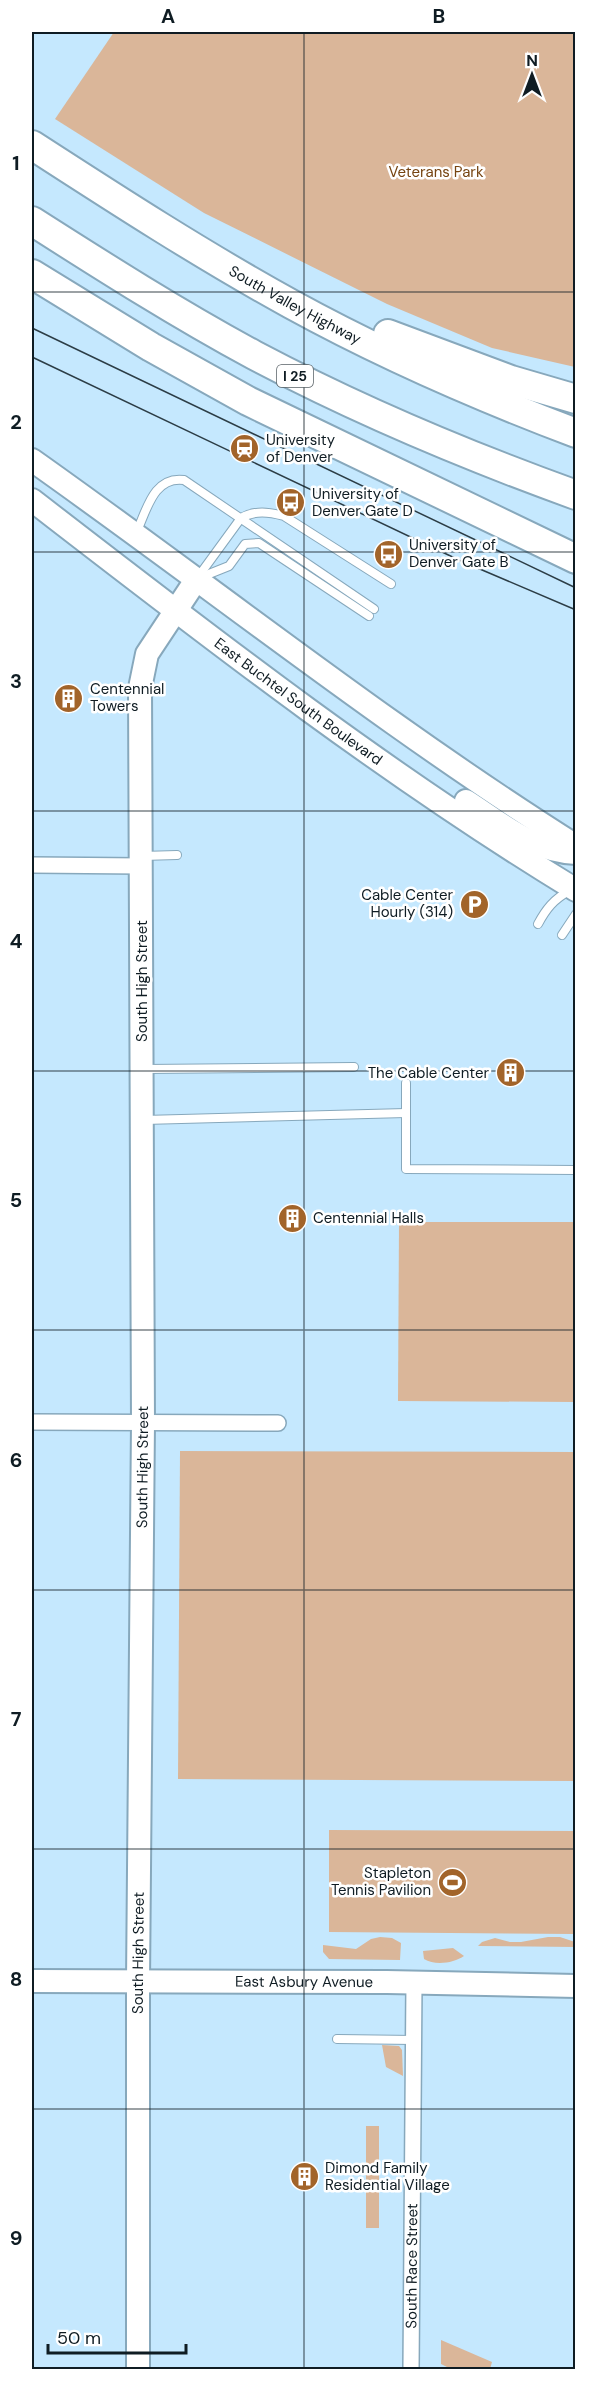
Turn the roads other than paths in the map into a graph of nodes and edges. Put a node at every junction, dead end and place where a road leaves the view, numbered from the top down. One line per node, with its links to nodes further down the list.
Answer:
1 (32, 145): 3 (highway, South Valley Highway)
2 (32, 221): 9 (highway, I 25)
3 (202, 253): 5 (highway); 6 (highway, South Valley Highway)
4 (32, 274): 8 (highway)
5 (576, 399)
6 (576, 433)
7 (32, 460): 12 (street)
8 (370, 461): 13 (highway); 14 (highway)
9 (576, 495)
10 (32, 500): 18 (street, East Buchtel South Boulevard)
11 (241, 518): 12 (lane); 15 (lane); 16 (lane); 17 (lane)
12 (135, 535): 15 (street)
13 (576, 539)
14 (576, 560)
15 (196, 579): 18 (street, South High Street); 19 (lane); 21 (street)
16 (391, 584)
17 (374, 609)
18 (175, 610): 20 (street, East Buchtel South Boulevard); 24 (street, South High Street)
19 (369, 616)
20 (414, 783): 22 (street); 26 (street, East Buchtel South Boulevard)
21 (576, 846)
22 (576, 853)
23 (177, 855): 24 (lane)
24 (141, 861): 25 (street); 31 (street, South High Street)
25 (32, 865)
26 (575, 891): 28 (lane)
27 (576, 914): 29 (lane)
28 (538, 924)
29 (562, 934)
30 (354, 1067): 31 (lane)
31 (142, 1069): 34 (street, South High Street)
32 (406, 1083): 33 (lane)
33 (406, 1113): 34 (lane); 35 (lane)
34 (143, 1120): 37 (street, South High Street)
35 (576, 1170)
36 (32, 1422): 37 (street)
37 (143, 1422): 38 (street); 40 (street, South High Street)
38 (278, 1423)
39 (32, 1981): 40 (street, East Asbury Avenue)
40 (138, 1981): 41 (street, East Asbury Avenue); 45 (street, South High Street)
41 (414, 1982): 42 (street, East Asbury Avenue); 44 (street, South Race Street)
42 (576, 1986)
43 (337, 2039): 44 (lane)
44 (414, 2040): 46 (street, South Race Street)
45 (138, 2370)
46 (411, 2370)

